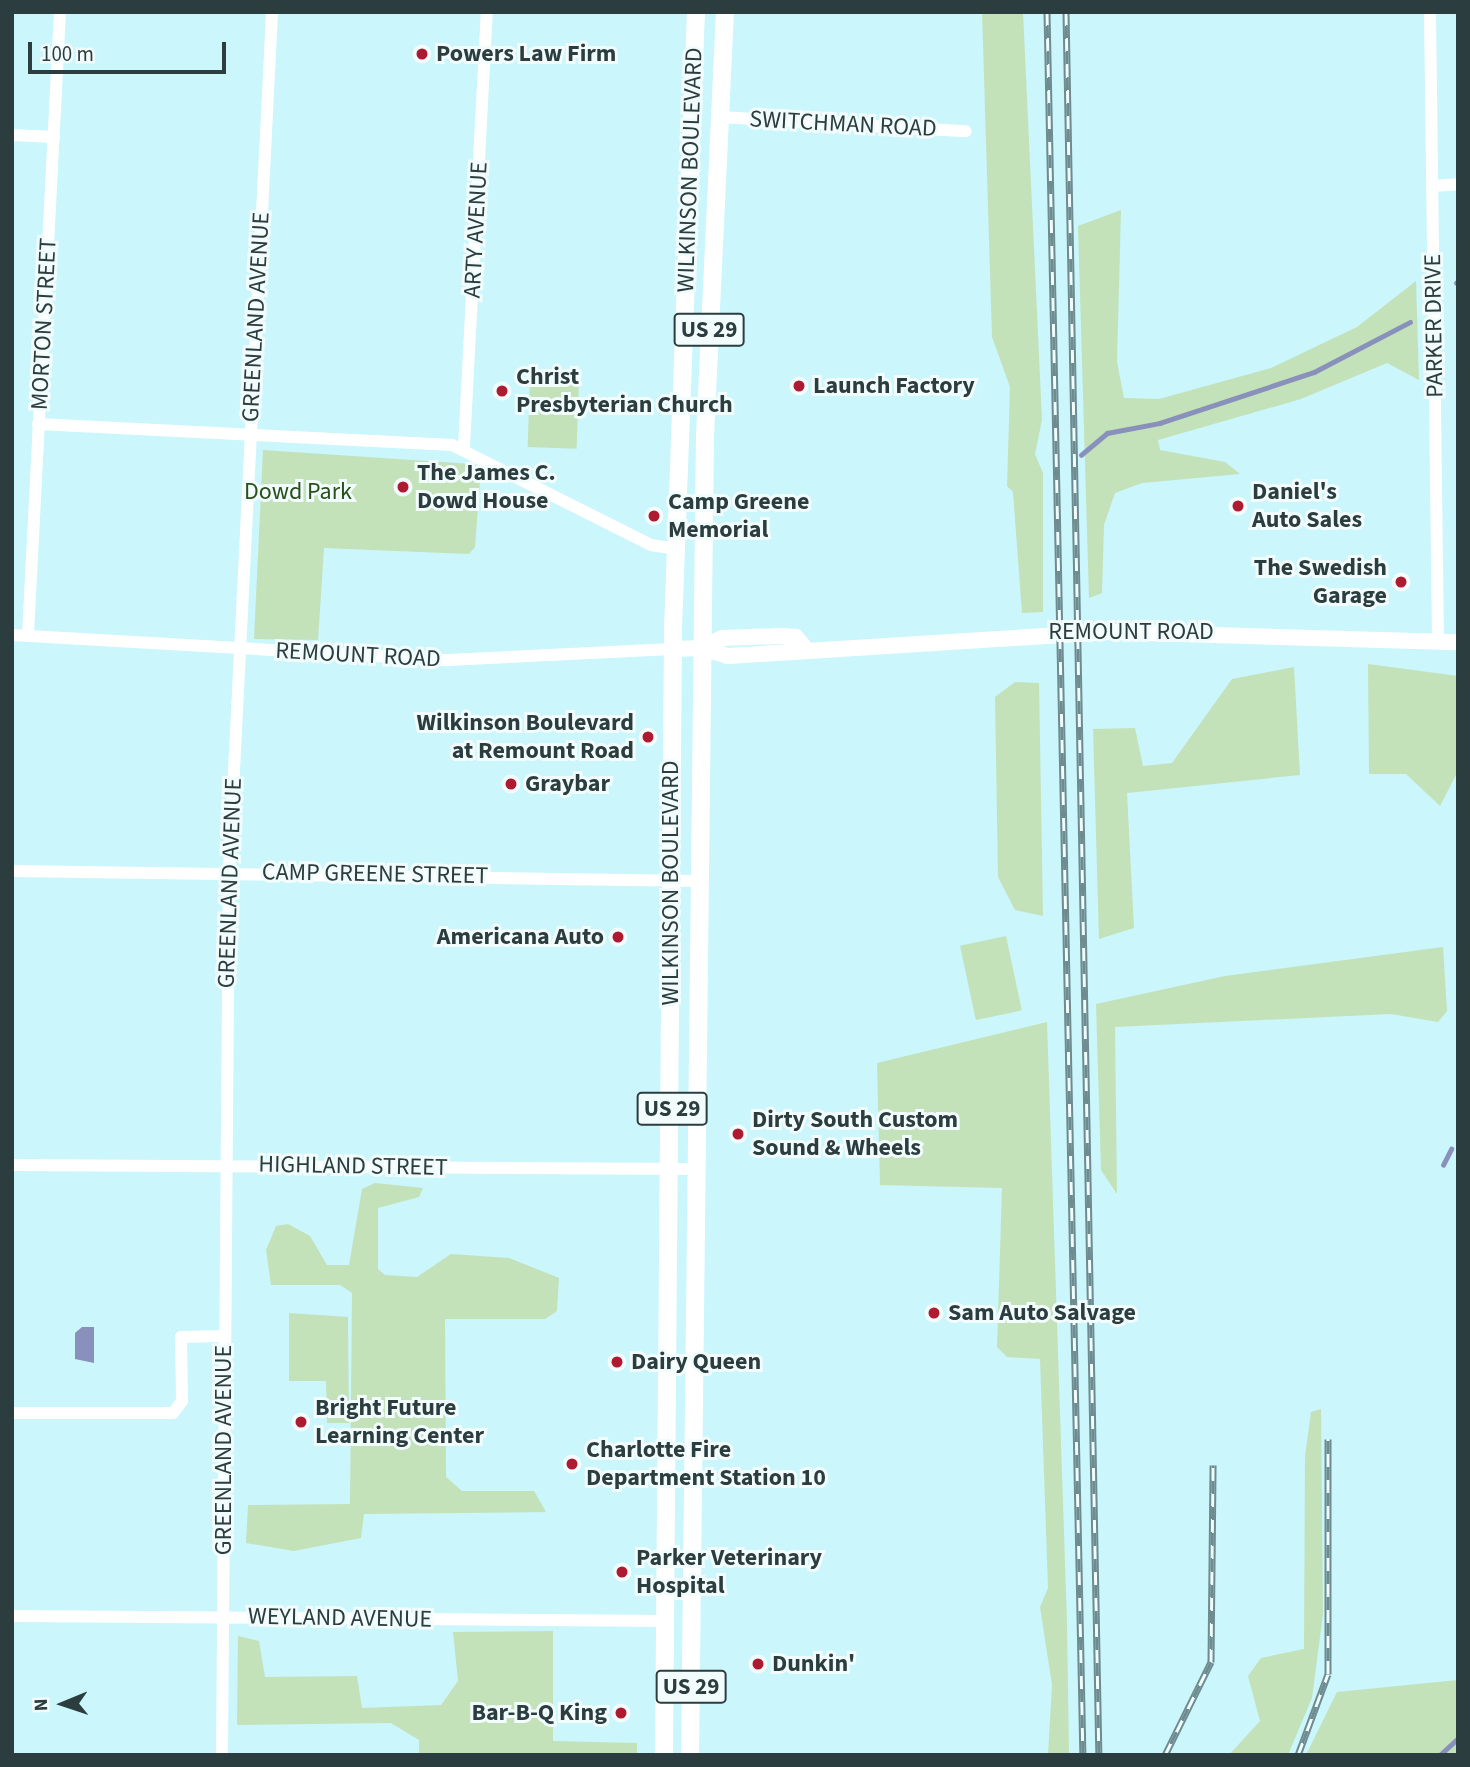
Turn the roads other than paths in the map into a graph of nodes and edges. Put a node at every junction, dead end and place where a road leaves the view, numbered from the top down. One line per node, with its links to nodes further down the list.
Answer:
1 (60, 12): 10 (street, MORTON STREET)
2 (272, 12): 14 (street, GREENLAND AVENUE)
3 (487, 12): 15 (street, ARTY AVENUE)
4 (696, 12): 16 (main road, WILKINSON BOULEVARD / US 29)
5 (725, 12): 7 (main road, WILKINSON BOULEVARD / US 29)
6 (1430, 12): 12 (street, PARKER DRIVE)
7 (720, 117): 8 (street, SWITCHMAN ROAD); 21 (main road, WILKINSON BOULEVARD / US 29)
8 (966, 131)
9 (12, 135): 10 (street)
10 (54, 137): 13 (street, MORTON STREET)
11 (1458, 184): 12 (street)
12 (1432, 186): 19 (street, PARKER DRIVE)
13 (38, 424): 14 (street); 18 (street, MORTON STREET)
14 (250, 434): 15 (street); 22 (street, GREENLAND AVENUE)
15 (464, 447): 16 (street)
16 (675, 549): 23 (main road, WILKINSON BOULEVARD / US 29)
17 (12, 635): 18 (street, REMOUNT ROAD)
18 (28, 635): 22 (street, REMOUNT ROAD)
19 (1438, 641): 20 (main road, REMOUNT ROAD); 21 (main road, REMOUNT ROAD)
20 (1458, 642)
21 (703, 648): 23 (main road, REMOUNT ROAD); 27 (main road, WILKINSON BOULEVARD / US 29)
22 (239, 649): 23 (street, REMOUNT ROAD); 24 (street, GREENLAND AVENUE)
23 (673, 649): 26 (main road, WILKINSON BOULEVARD / US 29)
24 (229, 871): 25 (street, CAMP GREENE STREET); 26 (street, CAMP GREENE STREET); 29 (street, GREENLAND AVENUE)
25 (12, 872)
26 (673, 881): 27 (street, CAMP GREENE STREET); 31 (main road, WILKINSON BOULEVARD / US 29)
27 (696, 881): 30 (main road, WILKINSON BOULEVARD / US 29)
28 (12, 1165): 29 (street, HIGHLAND STREET)
29 (224, 1166): 31 (street, HIGHLAND STREET); 32 (street, GREENLAND AVENUE)
30 (693, 1169): 31 (street, HIGHLAND STREET); 37 (main road, WILKINSON BOULEVARD / US 29)
31 (672, 1170): 34 (main road, WILKINSON BOULEVARD / US 29)
32 (225, 1336): 33 (street); 36 (street, GREENLAND AVENUE)
33 (12, 1413)
34 (669, 1488): 37 (main road); 38 (main road, WILKINSON BOULEVARD / US 29)
35 (12, 1616): 36 (street, WEYLAND AVENUE)
36 (223, 1617): 38 (street, WEYLAND AVENUE); 39 (street, GREENLAND AVENUE)
37 (692, 1620): 41 (main road, WILKINSON BOULEVARD / US 29)
38 (668, 1621): 40 (main road, WILKINSON BOULEVARD / US 29); 41 (main road)
39 (222, 1755)
40 (664, 1755)
41 (689, 1755)

